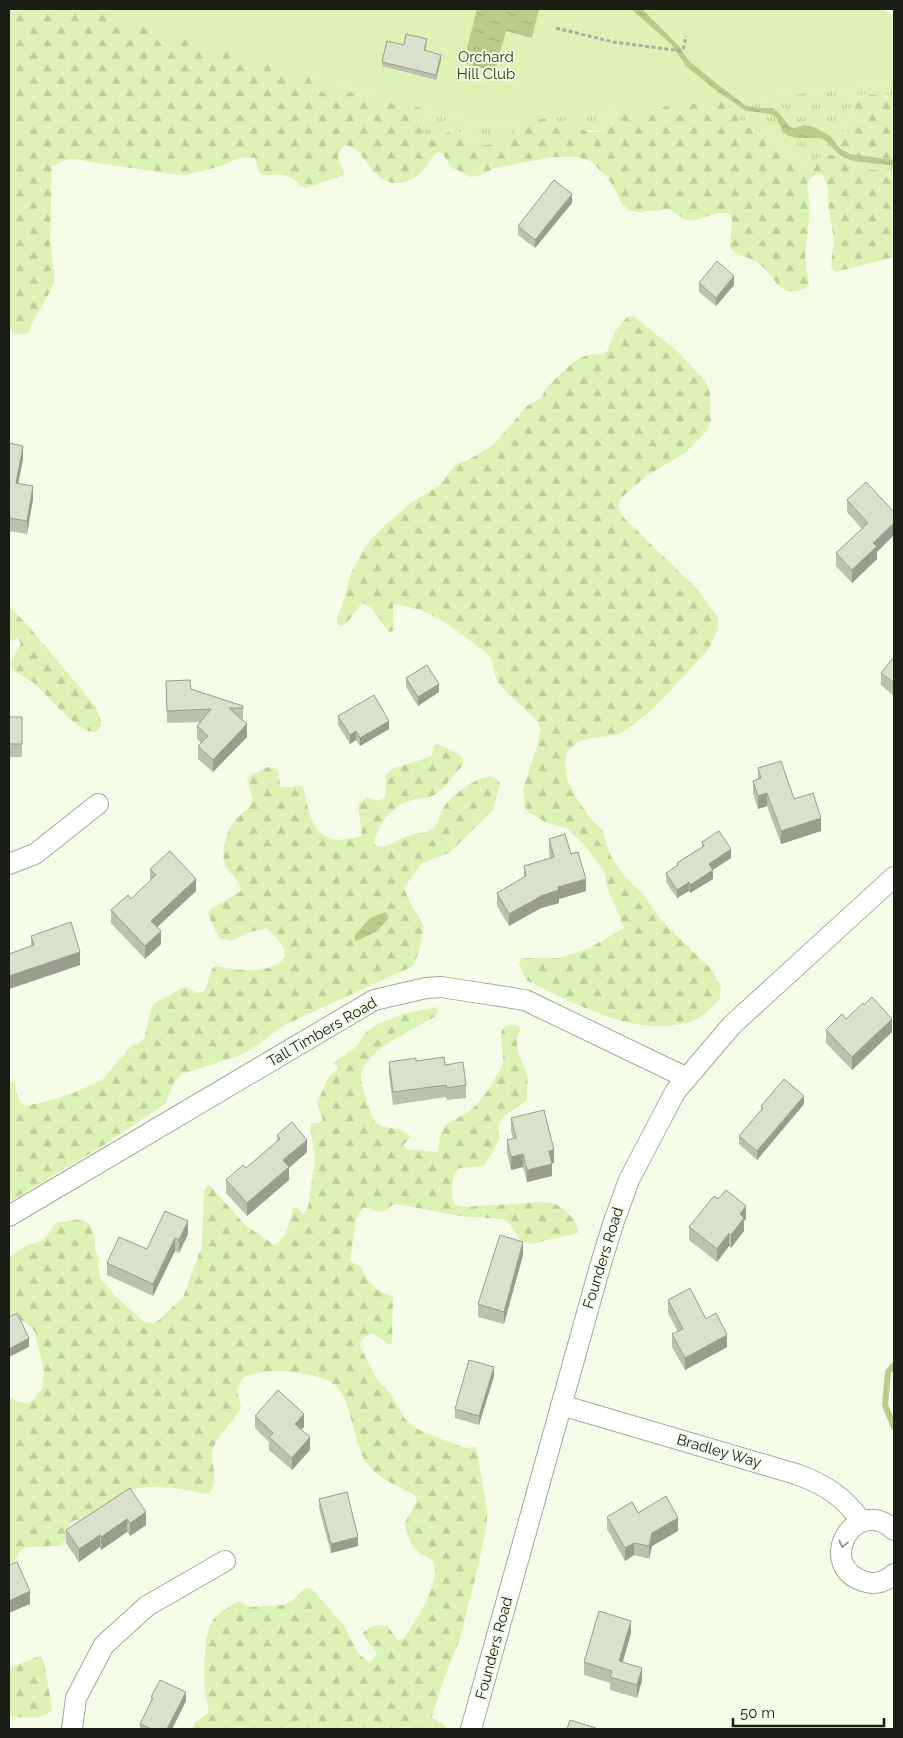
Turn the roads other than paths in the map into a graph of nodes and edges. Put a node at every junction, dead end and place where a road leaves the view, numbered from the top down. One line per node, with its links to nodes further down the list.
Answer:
1 (98, 804): 2 (street)
2 (9, 864)
3 (894, 877): 4 (street, Founders Road)
4 (687, 1078): 5 (street, Tall Timbers Road); 6 (street, Founders Road)
5 (9, 1216)
6 (561, 1405): 7 (street, Bradley Way); 12 (street, Founders Road)
7 (862, 1522): 8 (street); 10 (street, one-way to 10)
8 (894, 1530)
9 (225, 1561): 11 (street)
10 (894, 1574)
11 (72, 1729)
12 (471, 1729)

